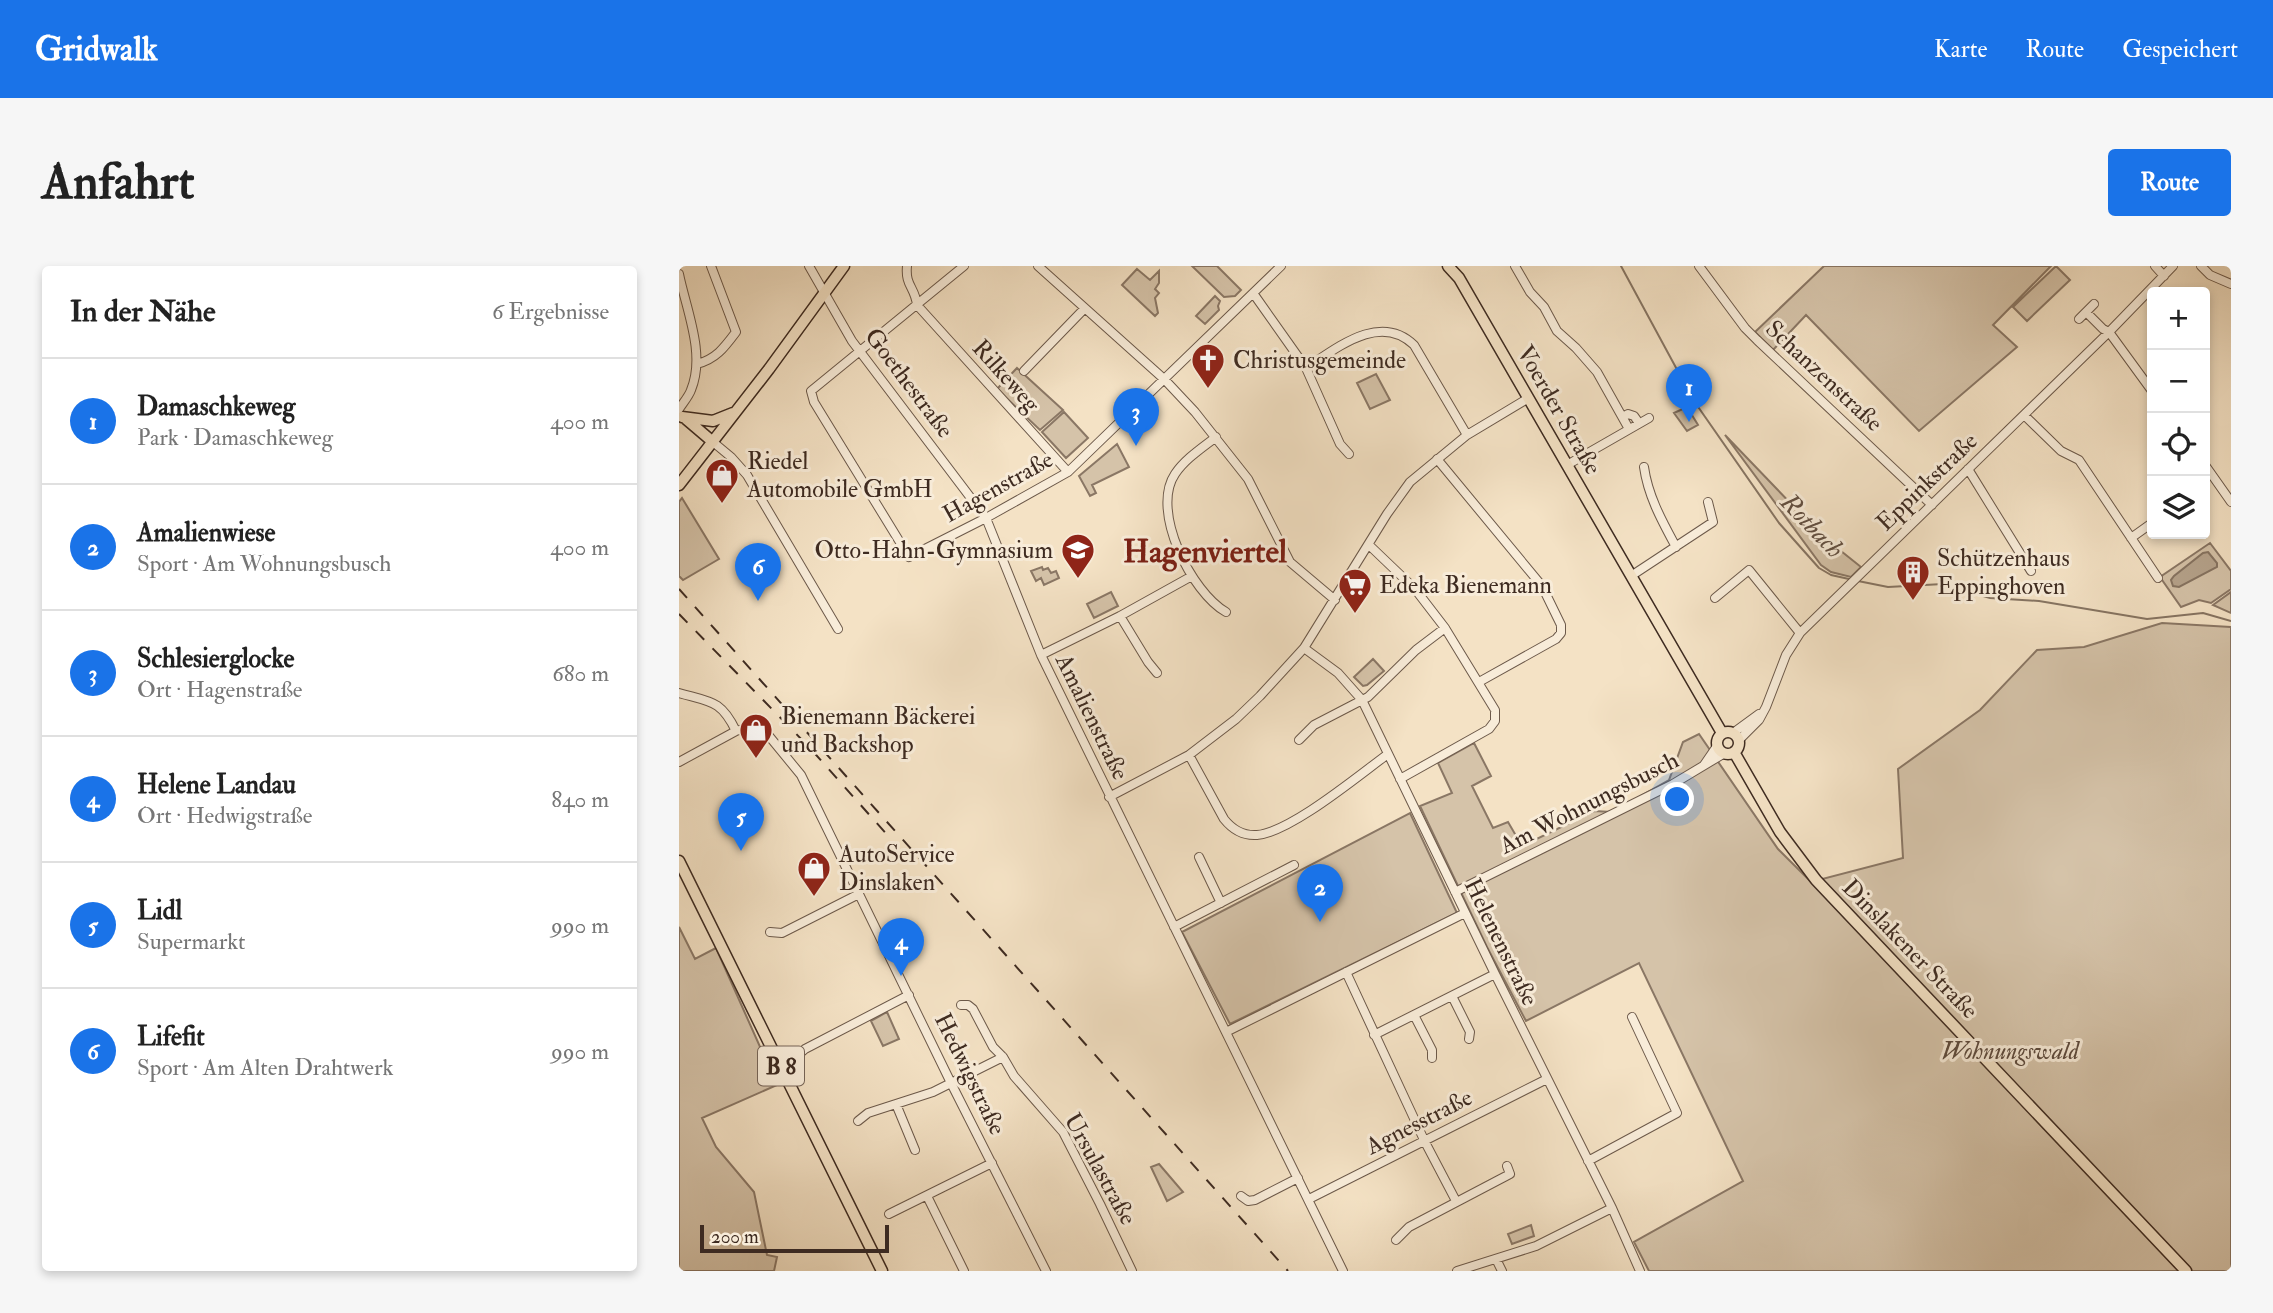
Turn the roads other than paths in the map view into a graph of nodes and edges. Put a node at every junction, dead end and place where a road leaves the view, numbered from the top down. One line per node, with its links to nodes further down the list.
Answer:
1 (711, 266): 26 (street)
2 (809, 266): 18 (street, Goethestraße)
3 (844, 266): 18 (main road)
4 (907, 266): 20 (street)
5 (964, 266): 20 (street)
6 (1038, 266): 21 (street)
7 (1281, 266): 17 (street, Hagenstraße)
8 (1448, 266): 31 (main road, Voerder Straße)
9 (1515, 266): 35 (street)
10 (1699, 266): 52 (street, Schanzenstraße)
11 (2155, 266): 15 (street)
12 (2173, 266): 15 (street, Eppinkstraße)
13 (2201, 266): 16 (street)
14 (679, 274): 26 (street)
15 (2164, 276): 24 (street, Eppinkstraße)
16 (2231, 284)
17 (1253, 293): 27 (street); 29 (street, Hagenstraße)
18 (824, 294): 25 (street, Goethestraße); 32 (main road)
19 (2094, 304): 22 (street)
20 (917, 305): 25 (street); 47 (street, Rilkeweg)
21 (1084, 308): 28 (street); 29 (street)
22 (2086, 312): 23 (street); 24 (street)
23 (2079, 319)
24 (2109, 332): 30 (street); 34 (street, Eppinkstraße)
25 (859, 351): 53 (street, Goethestraße); 53 (street, Hagenstraße)
26 (697, 364): 33 (street)
27 (1306, 368): 39 (street); 42 (street)
28 (1024, 371)
29 (1164, 379): 40 (street); 47 (street, Hagenstraße)
30 (2147, 384)
31 (1527, 399): 39 (street); 44 (main road, Voerder Straße)
32 (734, 412): 33 (main road); 41 (main road)
33 (680, 413): 41 (main road)
34 (2024, 415): 46 (street, Eppinkstraße); 55 (street)
35 (1623, 417): 37 (street); 38 (street)
36 (1649, 418): 37 (street)
37 (1639, 424): 38 (street)
38 (1629, 429): 44 (street)
39 (1467, 435): 43 (street)
40 (1216, 437): 59 (street); 63 (street)
41 (713, 442): 49 (main road); 67 (street)
42 (1349, 454)
43 (1437, 459): 56 (street); 72 (street)
44 (1567, 465): 60 (main road, Voerder Straße)
45 (1644, 467): 57 (street, Voerder Straße)
46 (1968, 469): 52 (street, Eppinkstraße); 58 (street)
47 (1068, 472): 53 (street, Hagenstraße)
48 (2210, 472): 51 (street)
49 (679, 485)
50 (1708, 502): 57 (street)
51 (2231, 502)
52 (1932, 505): 68 (street, Eppinkstraße)
53 (986, 518): 70 (street, Amalienstraße)
54 (2147, 527): 55 (street)
55 (2131, 538): 61 (street)
56 (1369, 545): 63 (street); 66 (street)
57 (1676, 547): 60 (street)
58 (2031, 571)
59 (1192, 576): 64 (street); 65 (street)
60 (1631, 576): 76 (main road, Voerder Straße)
61 (2158, 578)
62 (1715, 598): 68 (street)
63 (1335, 600): 69 (street)
64 (1226, 612)
65 (1120, 616): 70 (street); 71 (street)
66 (1445, 628): 72 (street); 74 (street)
67 (838, 629)
68 (1800, 633): 76 (street, Eppinkstraße)
69 (1304, 648): 74 (street, Helenenstraße); 80 (street)
70 (1041, 655): 83 (street, Amalienstraße)
71 (1157, 673)
72 (1479, 682): 82 (street)
73 (679, 694): 75 (street)
74 (1362, 700): 77 (street); 78 (street, Helenenstraße)
75 (736, 732): 81 (street); 88 (street, Hedwigstraße)
76 (1731, 736): 79 (main road); 79 (main road)
77 (1299, 740)
78 (1388, 754): 80 (street); 82 (street, Helenenstraße)
79 (1728, 754): 87 (street, Am Wohnungsbusch); 132 (main road, Dinslakener Straße)
80 (1189, 755): 83 (street)
81 (679, 762)
82 (1400, 779): 87 (street, Helenenstraße)
83 (1109, 797): 91 (street, Amalienstraße)
84 (1199, 857): 89 (street)
85 (679, 861): 124 (main road, B 8)
86 (1294, 865): 89 (street)
87 (1455, 892): 90 (street, Helenenstraße)
88 (859, 894): 92 (street); 95 (street, Hedwigstraße)
89 (1221, 903): 91 (street)
90 (1465, 913): 93 (street); 94 (street, Helenenstraße)
91 (1174, 927): 100 (street, Amalienstraße)
92 (770, 932)
93 (1346, 972): 100 (street); 101 (street)
94 (1495, 974): 96 (street); 106 (street, Helenenstraße)
95 (909, 995): 103 (street); 107 (street, Hedwigstraße)
96 (1452, 996): 98 (street); 102 (street)
97 (961, 1005): 104 (street, Ursulastraße)
98 (1414, 1015): 101 (street); 105 (street)
99 (1632, 1017): 112 (street)
100 (1226, 1032): 115 (street, Amalienstraße)
101 (1374, 1035): 110 (street)
102 (1469, 1039)
103 (797, 1056)
104 (1003, 1057): 107 (street); 127 (street, Ursulastraße)
105 (1432, 1058)
106 (1547, 1079): 110 (street, Agnesstraße); 112 (street, Helenenstraße)
107 (951, 1083): 108 (street); 113 (street, Hedwigstraße)
108 (896, 1104): 109 (street); 111 (street)
109 (858, 1121)
110 (1425, 1142): 118 (street, Agnesstraße); 119 (street)
111 (915, 1150)
112 (1588, 1161): 120 (street, Helenenstraße)
113 (992, 1163): 116 (street); 126 (street, Hedwigstraße)
114 (1507, 1166): 119 (street)
115 (1298, 1178): 117 (street); 118 (street, Amalienstraße)
116 (927, 1196): 121 (street); 125 (street)
117 (1241, 1196)
118 (1309, 1199): 128 (street, Amalienstraße)
119 (1456, 1201): 122 (street)
120 (1612, 1208): 123 (street); 131 (street, Helenenstraße)
121 (889, 1214)
122 (1396, 1240)
123 (1496, 1259): 129 (street); 130 (street)
124 (882, 1271)
125 (964, 1271)
126 (1047, 1271)
127 (1132, 1271)
128 (1343, 1271)
129 (1457, 1271)
130 (1502, 1271)
131 (1640, 1271)
132 (2186, 1271)

